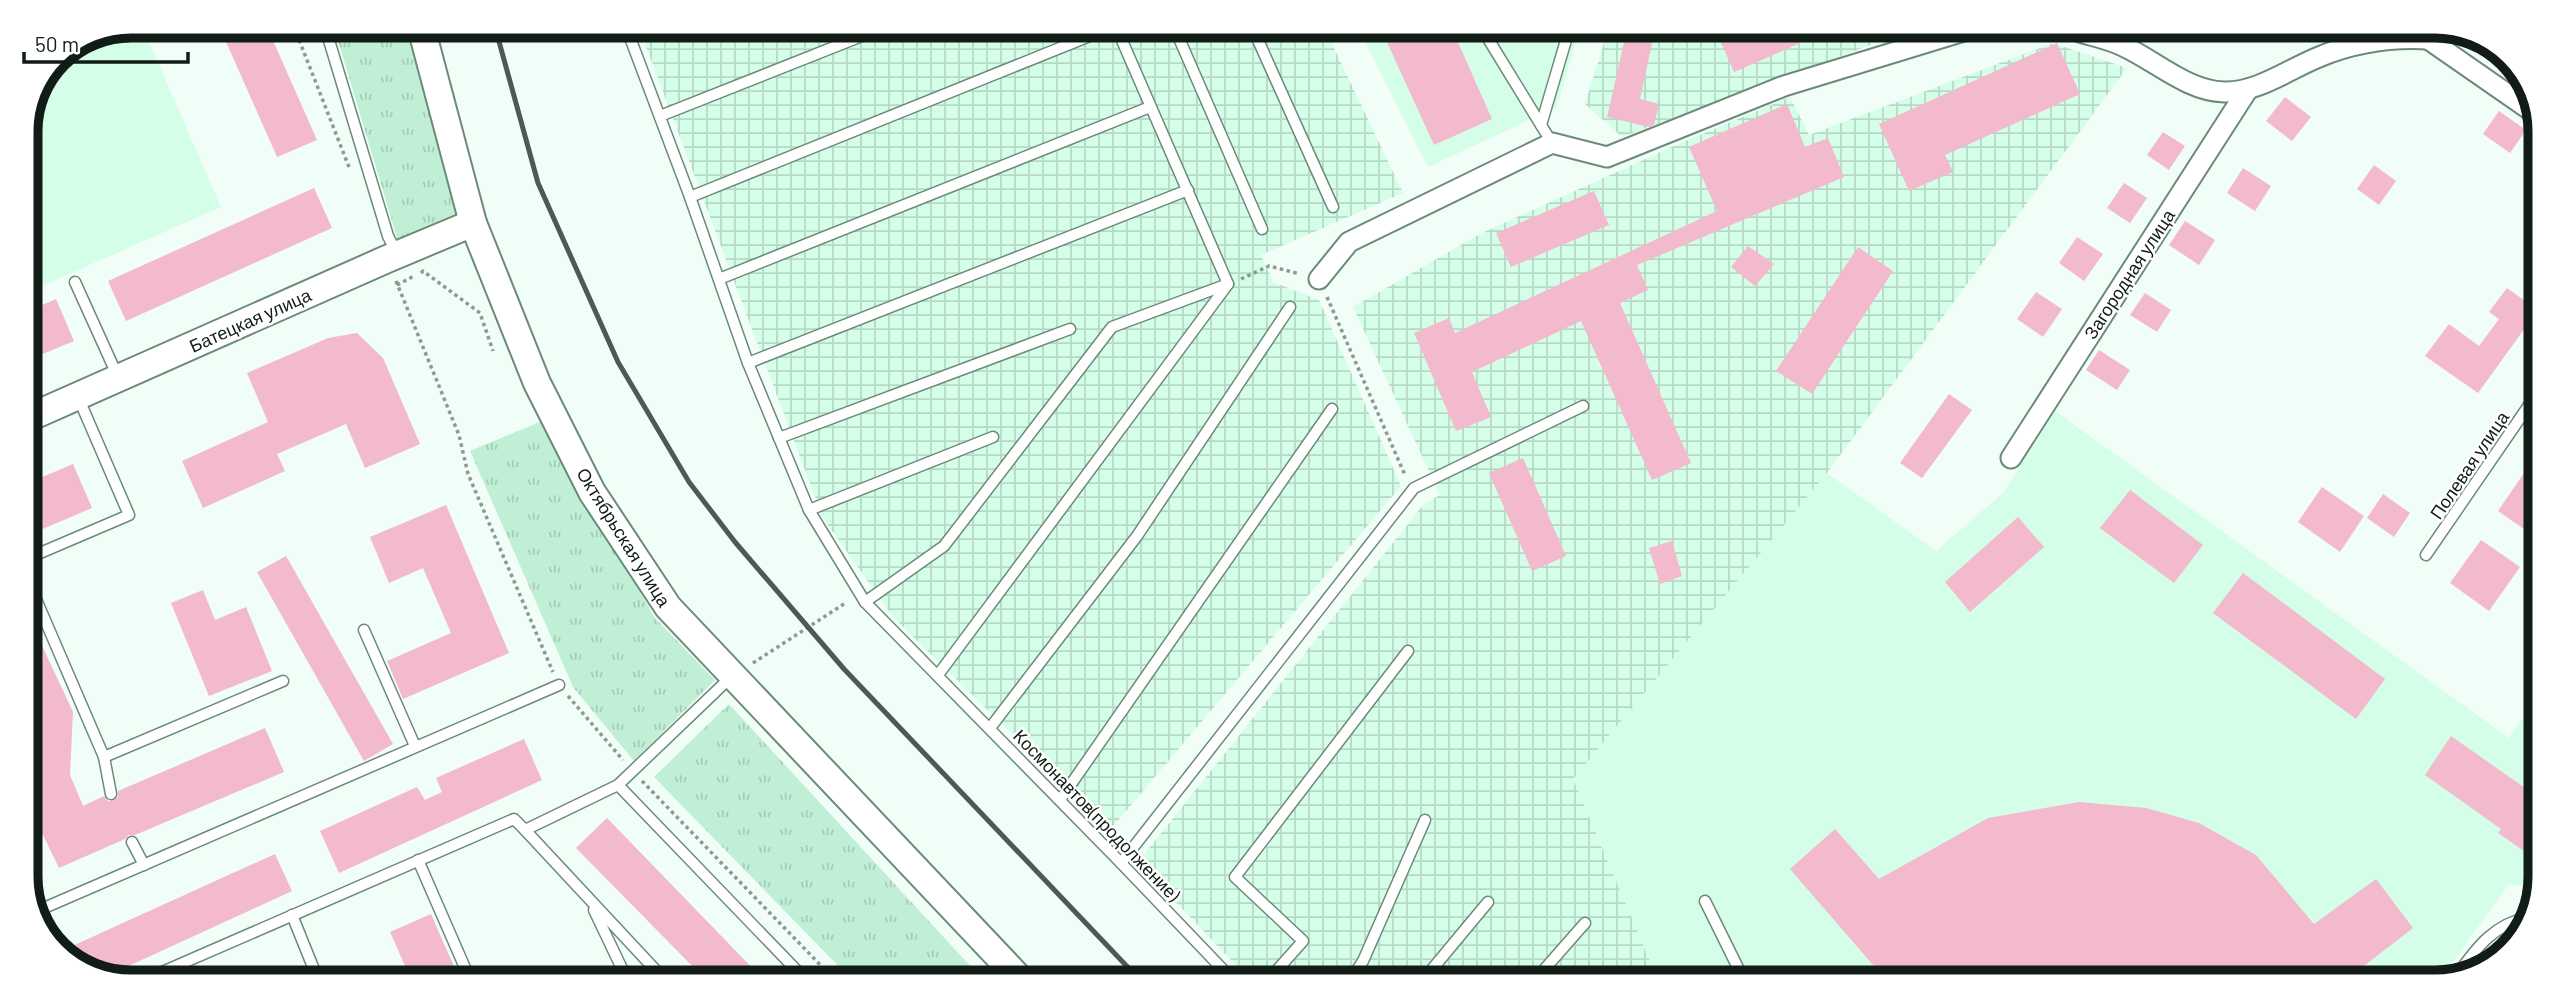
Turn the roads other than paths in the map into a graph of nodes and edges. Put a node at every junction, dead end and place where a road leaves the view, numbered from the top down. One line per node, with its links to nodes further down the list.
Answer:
1 (328, 38): 26 (lane)
2 (424, 38): 24 (main road, Октябрьская улица)
3 (633, 38): 18 (lane, Космонавтов(продолжение))
4 (857, 38): 18 (lane)
5 (1085, 38): 22 (lane)
6 (1121, 38): 17 (lane)
7 (1179, 38): 25 (lane)
8 (1257, 38): 23 (lane)
9 (1488, 38): 19 (lane)
10 (1567, 38): 19 (lane)
11 (1941, 38): 20 (street)
12 (2099, 38): 15 (street)
13 (2388, 38): 15 (street)
14 (2430, 38): 16 (street)
15 (2248, 89): 42 (street, Загородная улица)
16 (2524, 105)
17 (1150, 107): 21 (lane); 27 (lane)
18 (660, 117): 22 (lane, Космонавтов(продолжение))
19 (1542, 125): 20 (lane)
20 (1552, 143): 28 (street)
21 (1188, 190): 30 (lane); 33 (lane)
22 (690, 197): 27 (lane, Космонавтов(продолжение))
23 (1333, 207)
24 (473, 223): 26 (main road, Батецкая улица); 51 (main road, Октябрьская улица)
25 (1262, 229)
26 (397, 254): 34 (main road, Батецкая улица)
27 (719, 279): 33 (lane, Космонавтов(продолжение))
28 (1319, 279)
29 (75, 282): 34 (lane)
30 (1228, 284): 46 (lane); 50 (lane)
31 (1290, 307): 54 (lane)
32 (1070, 330): 41 (lane)
33 (748, 363): 41 (lane, Космонавтов(продолжение))
34 (119, 379): 35 (main road, Батецкая улица)
35 (78, 397): 39 (main road, Батецкая улица); 44 (lane)
36 (1583, 406): 64 (lane)
37 (2527, 408): 45 (lane, Полевая улица)
38 (1332, 409): 59 (lane)
39 (38, 414)
40 (993, 437): 43 (lane)
41 (779, 438): 43 (lane, Космонавтов(продолжение))
42 (2011, 458)
43 (809, 510): 46 (lane, Космонавтов(продолжение))
44 (39, 554)
45 (2426, 555)
46 (863, 598): 50 (lane, Космонавтов(продолжение))
47 (39, 605): 56 (lane)
48 (364, 630): 55 (lane)
49 (1408, 651): 82 (lane)
50 (938, 675): 54 (lane, Космонавтов(продолжение))
51 (733, 676): 57 (lane); 80 (main road, Октябрьская улица)
52 (283, 681): 56 (lane)
53 (559, 685): 55 (lane)
54 (990, 728): 59 (lane, Космонавтов(продолжение))
55 (415, 746): 65 (lane)
56 (104, 757): 58 (lane)
57 (618, 785): 61 (lane); 79 (lane)
58 (111, 794)
59 (1060, 800): 64 (lane, Космонавтов(продолжение))
60 (1425, 820): 83 (lane)
61 (525, 830): 63 (lane); 66 (lane)
62 (132, 842): 65 (lane)
63 (418, 860): 70 (lane); 76 (lane)
64 (1121, 863): 81 (lane, Космонавтов(продолжение))
65 (144, 866): 69 (lane)
66 (590, 900): 77 (lane); 78 (lane)
67 (1705, 901): 86 (lane)
68 (1488, 902): 84 (lane)
69 (45, 908)
70 (292, 915): 74 (lane); 75 (lane)
71 (2515, 922): 73 (lane)
72 (1585, 923): 85 (lane)
73 (2465, 964)
74 (167, 970)
75 (315, 970)
76 (466, 970)
77 (623, 970)
78 (655, 970)
79 (796, 970)
80 (1011, 970)
81 (1223, 970)
82 (1277, 970)
83 (1357, 970)
84 (1431, 970)
85 (1543, 970)
86 (1739, 970)

